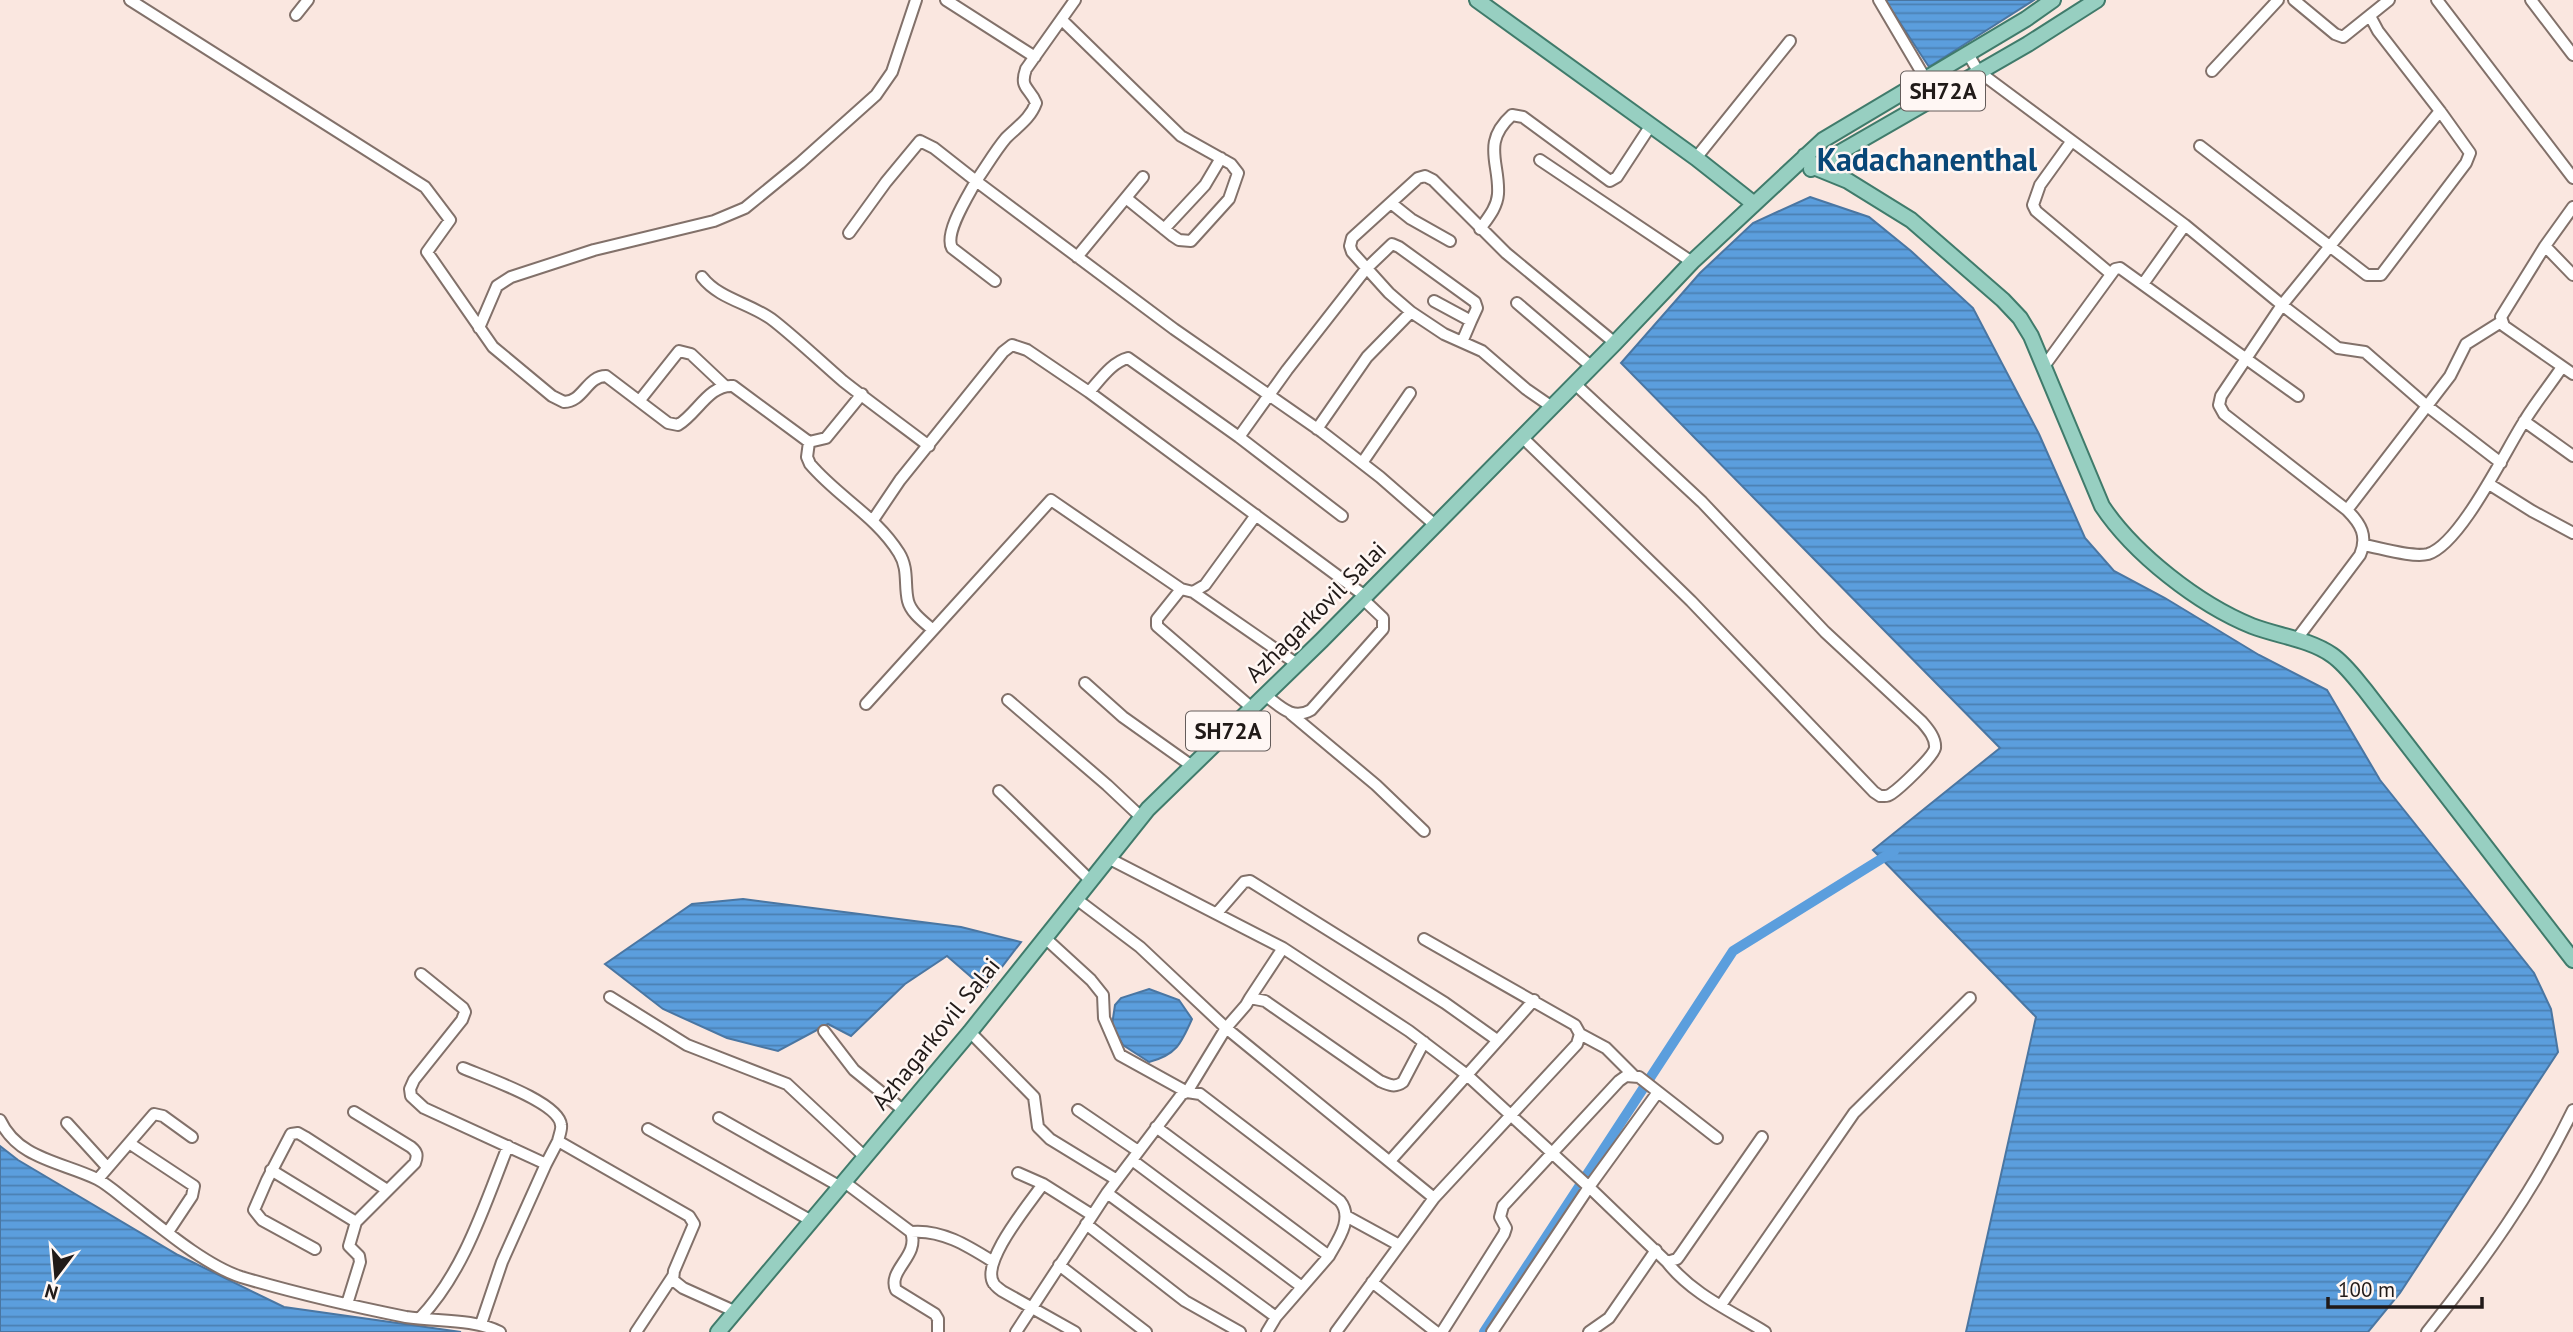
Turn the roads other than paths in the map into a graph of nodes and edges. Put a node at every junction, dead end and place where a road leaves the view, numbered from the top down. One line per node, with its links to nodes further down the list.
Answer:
1 (131, 0): 63 (street)
2 (308, 0): 15 (street)
3 (916, 0): 63 (street)
4 (946, 0): 21 (street)
5 (1075, 0): 17 (street)
6 (1477, 0): 26 (main road)
7 (1879, 0): 24 (street)
8 (2053, 0): 19 (main road, Azhagarkovil Salai / SH72A)
9 (2097, 0): 22 (main road, Azhagarkovil Salai / SH72A)
10 (2278, 0): 23 (street)
11 (2294, 0): 16 (street)
12 (2389, 0): 16 (street)
13 (2437, 0): 36 (street)
14 (2531, 0): 20 (street)
15 (296, 15)
16 (2370, 16): 25 (street)
17 (1062, 20): 21 (street); 30 (street)
18 (1790, 41): 31 (street)
19 (1968, 54): 22 (street); 24 (main road, Azhagarkovil Salai / SH72A)
20 (2573, 55)
21 (1035, 57): 37 (street)
22 (1978, 71): 27 (street); 33 (main road, Azhagarkovil Salai / SH72A)
23 (2211, 71)
24 (1925, 78): 29 (main road, Azhagarkovil Salai / SH72A)
25 (2440, 111): 48 (street); 48 (street)
26 (1651, 125): 31 (main road); 44 (street)
27 (2071, 142): 42 (street); 52 (street)
28 (2200, 146): 48 (street)
29 (1805, 156): 33 (main road); 34 (main road, Azhagarkovil Salai / SH72A)
30 (1221, 158): 43 (street); 43 (street)
31 (1696, 158): 40 (main road)
32 (1540, 160): 50 (street)
33 (1816, 168): 34 (main road, Azhagarkovil Salai / SH72A); 67 (main road)
34 (1786, 174): 40 (main road, Azhagarkovil Salai / SH72A)
35 (1143, 177): 38 (street)
36 (2573, 178)
37 (976, 181): 45 (street); 49 (street); 55 (street)
38 (1126, 198): 43 (street); 49 (street)
39 (1391, 203): 44 (street); 46 (street); 51 (street)
40 (1753, 203): 50 (main road, Azhagarkovil Salai / SH72A)
41 (2573, 207): 47 (street)
42 (2185, 225): 56 (street); 59 (street)
43 (1164, 229)
44 (1480, 229): 65 (street)
45 (849, 233)
46 (1450, 241)
47 (2544, 246): 53 (street); 62 (street)
48 (2328, 247): 59 (street)
49 (1077, 257): 77 (street)
50 (1692, 262): 65 (main road, Azhagarkovil Salai / SH72A)
51 (1367, 269): 60 (street); 61 (street); 77 (street)
52 (2111, 274): 56 (street); 67 (street)
53 (2573, 275)
54 (702, 277): 75 (street)
55 (995, 281)
56 (2143, 284): 66 (street)
57 (1434, 302): 61 (street)
58 (1517, 303): 68 (street)
59 (2282, 305): 66 (street); 79 (street)
60 (1411, 312): 64 (street); 82 (street)
61 (1471, 321): 64 (street)
62 (2501, 322): 69 (street); 79 (street)
63 (476, 324): 78 (street)
64 (1462, 342): 80 (street)
65 (1615, 343): 68 (main road, Azhagarkovil Salai / SH72A)
66 (2246, 357): 76 (street); 91 (street)
67 (2045, 366): 101 (main road)
68 (1592, 367): 71 (main road, Azhagarkovil Salai / SH72A)
69 (2562, 367): 70 (street); 81 (street)
70 (2573, 374)
71 (1575, 384): 80 (main road, Azhagarkovil Salai / SH72A); 84 (street)
72 (725, 386): 78 (street); 78 (street); 85 (street)
73 (1089, 392): 83 (street); 86 (street); 92 (street)
74 (1410, 393): 88 (street)
75 (862, 394): 85 (street); 86 (street)
76 (2298, 396)
77 (1269, 397): 82 (street); 83 (street)
78 (640, 400)
79 (2427, 406): 89 (street); 91 (street)
80 (1552, 407): 84 (main road, Azhagarkovil Salai / SH72A)
81 (2524, 421): 87 (street); 89 (street)
82 (1317, 429): 88 (street)
83 (1239, 437): 93 (street)
84 (1522, 437): 95 (main road, Azhagarkovil Salai / SH72A)
85 (809, 442): 94 (street)
86 (929, 446): 94 (street)
87 (2573, 456)
88 (1362, 463): 95 (street)
89 (2501, 463): 90 (street)
90 (2489, 484): 96 (street); 97 (street)
91 (2347, 510): 97 (street)
92 (1255, 515): 98 (street); 99 (street)
93 (1342, 516)
94 (873, 520): 100 (street)
95 (1435, 525): 99 (main road, Azhagarkovil Salai / SH72A)
96 (2573, 533)
97 (2364, 545): 101 (street)
98 (1187, 591): 100 (street); 102 (street); 107 (street)
99 (1364, 598): 102 (main road, Azhagarkovil Salai / SH72A); 108 (street)
100 (933, 630): 106 (street)
101 (2296, 640): 120 (main road)
102 (1297, 664): 104 (main road, Azhagarkovil Salai / SH72A)
103 (1085, 683): 109 (street)
104 (1265, 695): 107 (main road, Azhagarkovil Salai / SH72A); 108 (street)
105 (1008, 700): 111 (street)
106 (866, 704)
107 (1252, 708): 109 (main road, Azhagarkovil Salai / SH72A)
108 (1292, 714): 112 (street)
109 (1192, 766): 111 (main road, Azhagarkovil Salai / SH72A)
110 (999, 791): 114 (street)
111 (1141, 817): 113 (main road, Azhagarkovil Salai / SH72A)
112 (1424, 831)
113 (1108, 858): 114 (main road, Azhagarkovil Salai / SH72A); 116 (street)
114 (1090, 880): 115 (main road, Azhagarkovil Salai / SH72A)
115 (1075, 898): 117 (main road, Azhagarkovil Salai / SH72A); 126 (street)
116 (1217, 913): 119 (street); 130 (street)
117 (1044, 937): 128 (main road, Azhagarkovil Salai / SH72A); 136 (street)
118 (1424, 939): 125 (street)
119 (1283, 948): 123 (street); 131 (street)
120 (2573, 960)
121 (421, 974): 152 (street)
122 (610, 997): 154 (street)
123 (1251, 998): 126 (street); 131 (street)
124 (1970, 998): 186 (street)
125 (1534, 1000): 129 (street); 130 (street)
126 (1226, 1028): 136 (street); 156 (street)
127 (824, 1031): 137 (street)
128 (970, 1032): 137 (main road, Azhagarkovil Salai / SH72A); 162 (street)
129 (1580, 1034): 134 (street); 141 (street)
130 (1497, 1040): 133 (street)
131 (1424, 1042): 133 (street)
132 (463, 1068): 150 (street)
133 (1467, 1075): 141 (street); 156 (street)
134 (1636, 1076): 135 (street); 153 (street)
135 (1654, 1089): 149 (street); 163 (street)
136 (1187, 1091): 145 (street); 169 (street)
137 (903, 1110): 154 (main road, Azhagarkovil Salai / SH72A)
138 (1078, 1110): 155 (street)
139 (2573, 1110): 207 (street)
140 (354, 1112): 166 (street)
141 (1511, 1114): 153 (street); 168 (street)
142 (719, 1118): 164 (street)
143 (0, 1120): 161 (street)
144 (67, 1123): 158 (street)
145 (1156, 1127): 155 (street); 178 (street)
146 (648, 1129): 170 (street)
147 (192, 1137): 151 (street)
148 (1762, 1137): 180 (street)
149 (1717, 1138)
150 (558, 1141): 157 (street); 182 (street)
151 (129, 1143): 158 (street); 173 (street)
152 (508, 1146): 157 (street); 190 (street)
153 (1552, 1152): 163 (street); 203 (street)
154 (864, 1156): 164 (main road, Azhagarkovil Salai / SH72A)
155 (1135, 1156): 162 (street); 184 (street)
156 (1390, 1161): 168 (street)
157 (546, 1164): 191 (street)
158 (107, 1167): 161 (street)
159 (271, 1170): 166 (street); 172 (street); 176 (street)
160 (1018, 1173): 165 (street)
161 (98, 1179): 173 (street)
162 (1117, 1180): 167 (street)
163 (1584, 1182): 177 (street); 204 (street)
164 (841, 1183): 170 (main road, Azhagarkovil Salai / SH72A); 174 (street)
165 (1043, 1184): 171 (street); 179 (street)
166 (387, 1190): 172 (street)
167 (1107, 1193): 171 (street); 189 (street)
168 (1434, 1198): 175 (street)
169 (1346, 1216): 175 (street); 178 (street)
170 (810, 1220): 188 (main road, Azhagarkovil Salai / SH72A)
171 (1089, 1220): 181 (street); 199 (street)
172 (356, 1222): 185 (street)
173 (168, 1232): 185 (street)
174 (911, 1232): 179 (street); 195 (street)
175 (1399, 1245): 183 (street)
176 (315, 1249)
177 (1656, 1250): 180 (street); 205 (street)
178 (1329, 1256): 184 (street)
179 (992, 1261): 187 (street)
180 (1667, 1262): 186 (street)
181 (1059, 1265): 187 (street); 198 (street)
182 (673, 1276): 188 (street); 193 (street)
183 (1372, 1282): 201 (street); 202 (street)
184 (1302, 1287): 189 (street)
185 (347, 1304): 190 (street)
186 (1721, 1305): 206 (street)
187 (1031, 1308): 196 (street); 197 (street)
188 (734, 1311): 194 (main road, Azhagarkovil Salai / SH72A)
189 (1276, 1317): 200 (street)
190 (420, 1318): 191 (street)
191 (481, 1324): 192 (street)
192 (500, 1332)
193 (636, 1332)
194 (718, 1332)
195 (937, 1332)
196 (1016, 1332)
197 (1075, 1332)
198 (1146, 1332)
199 (1240, 1332)
200 (1267, 1332)
201 (1336, 1332)
202 (1436, 1332)
203 (1442, 1332)
204 (1492, 1332)
205 (1589, 1332)
206 (1765, 1332)
207 (2427, 1332)

